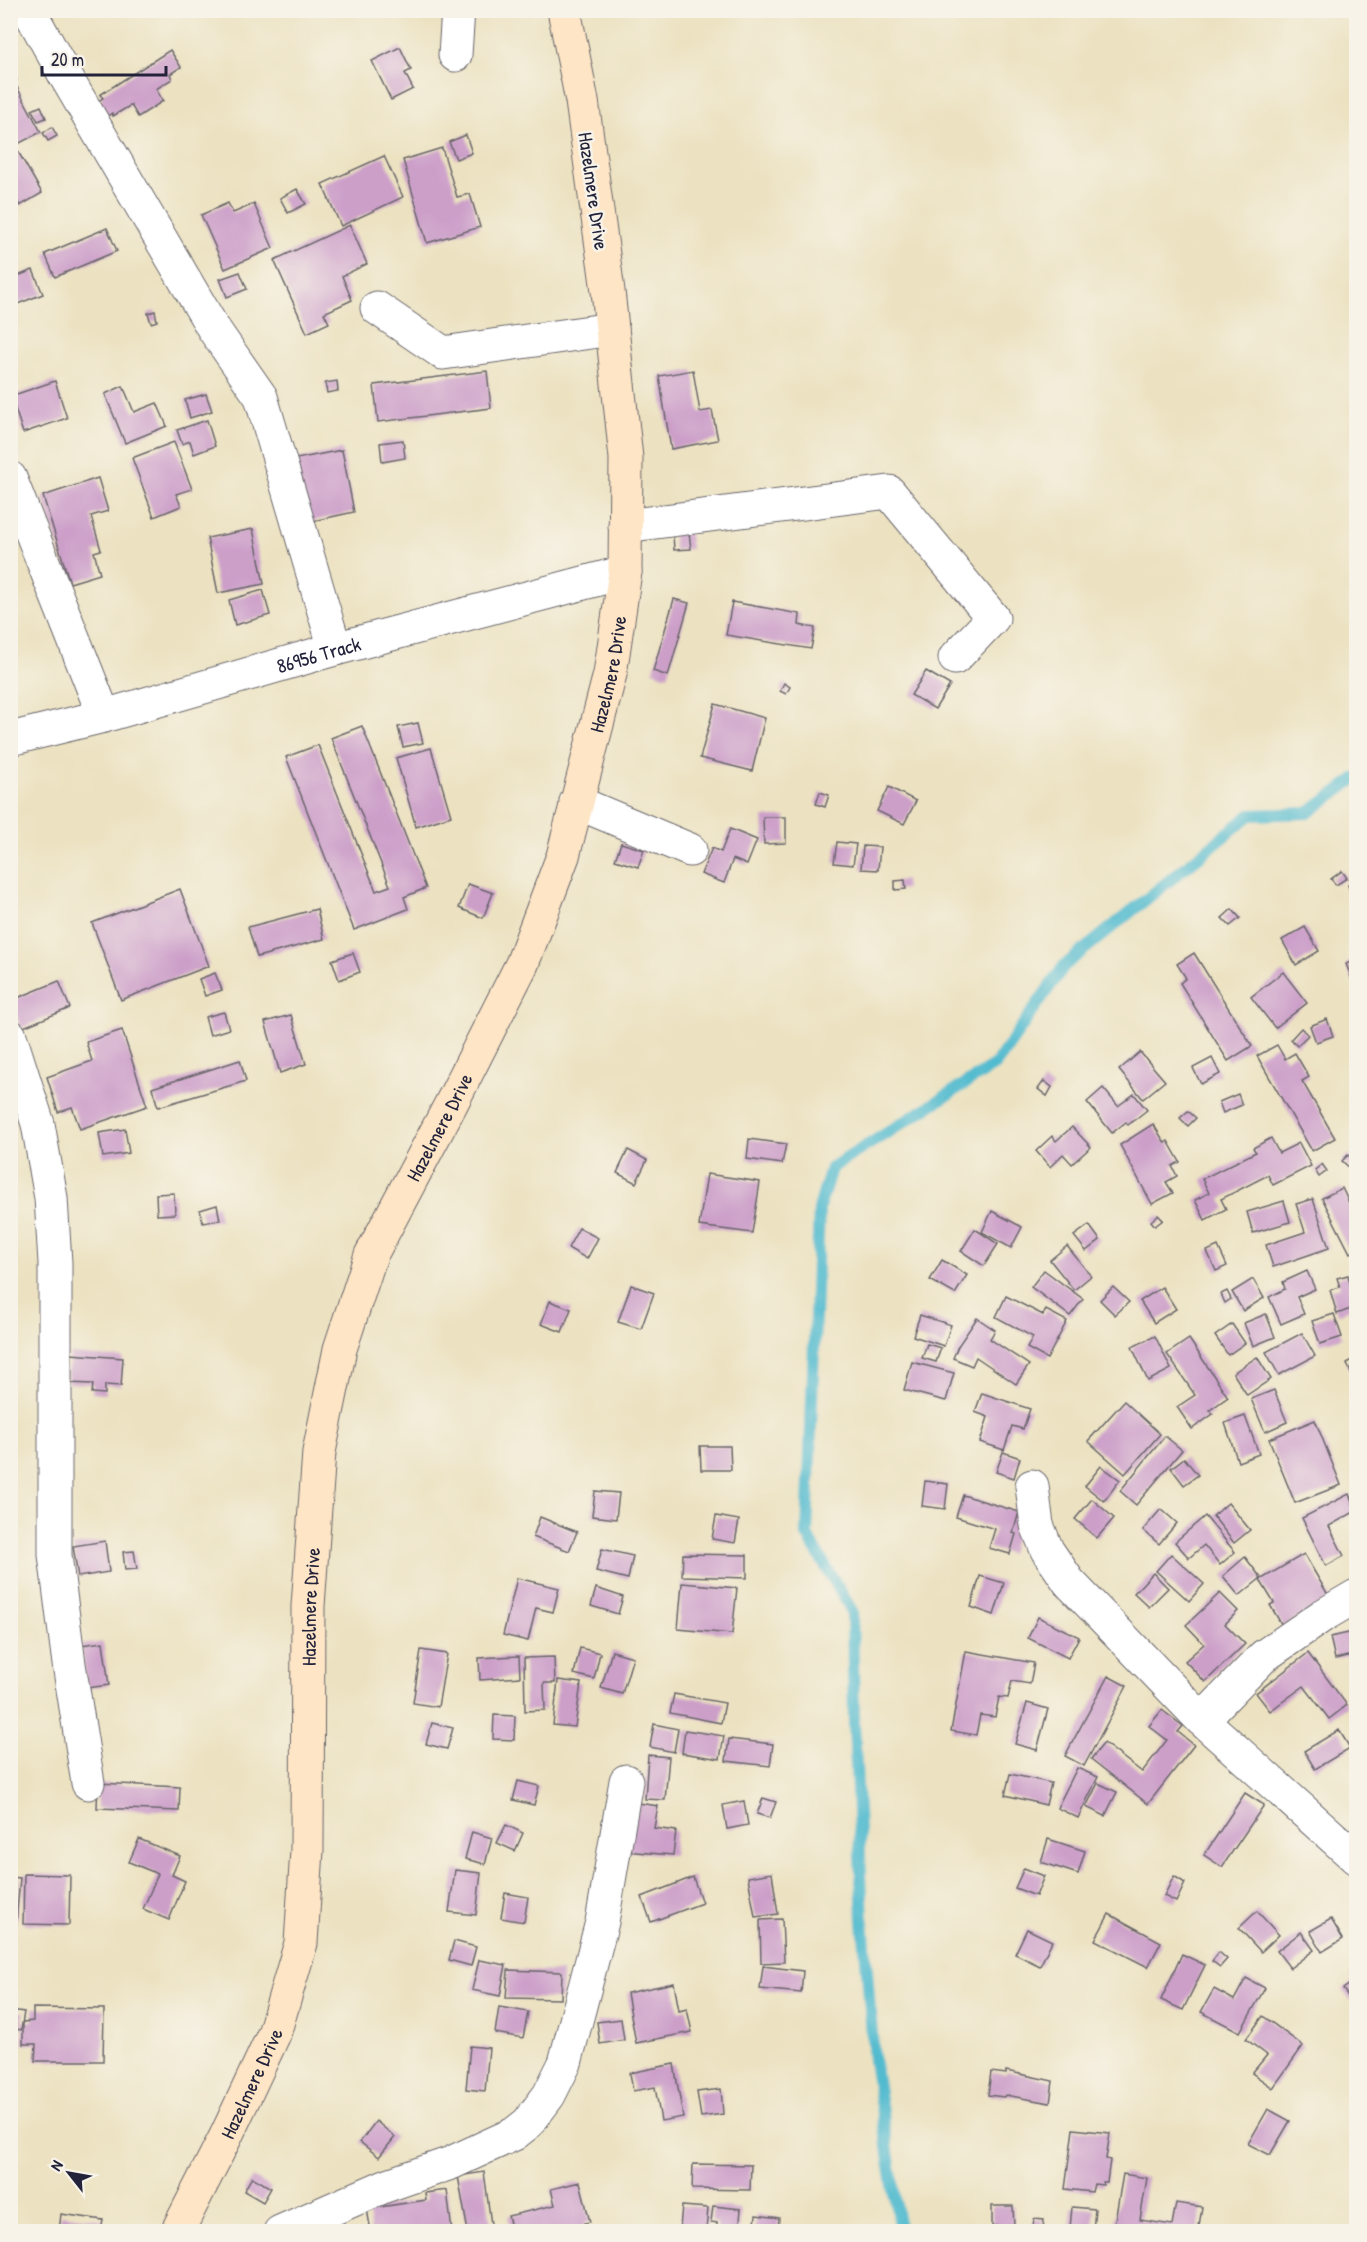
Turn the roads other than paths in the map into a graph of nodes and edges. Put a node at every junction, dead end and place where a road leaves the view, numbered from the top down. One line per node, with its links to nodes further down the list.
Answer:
1 (29, 10): 10 (street)
2 (459, 10): 4 (street)
3 (564, 10): 6 (street, Hazelmere Drive)
4 (455, 55)
5 (377, 308): 6 (street)
6 (612, 328): 8 (street, Hazelmere Drive)
7 (10, 478): 12 (street)
8 (625, 526): 9 (street, Hazelmere Drive); 11 (street)
9 (625, 572): 10 (street, 86956 Track); 14 (street, Hazelmere Drive)
10 (335, 649): 12 (street, 86956 Track)
11 (956, 658)
12 (104, 716): 13 (street, 86956 Track)
13 (10, 739)
14 (576, 802): 15 (street); 23 (street, Hazelmere Drive)
15 (690, 850)
16 (10, 1036): 21 (street)
17 (1032, 1486): 19 (street)
18 (1356, 1596): 19 (street)
19 (1203, 1720): 22 (street)
20 (626, 1781): 24 (street)
21 (88, 1783)
22 (1356, 1858)
23 (177, 2232)
24 (280, 2232)

